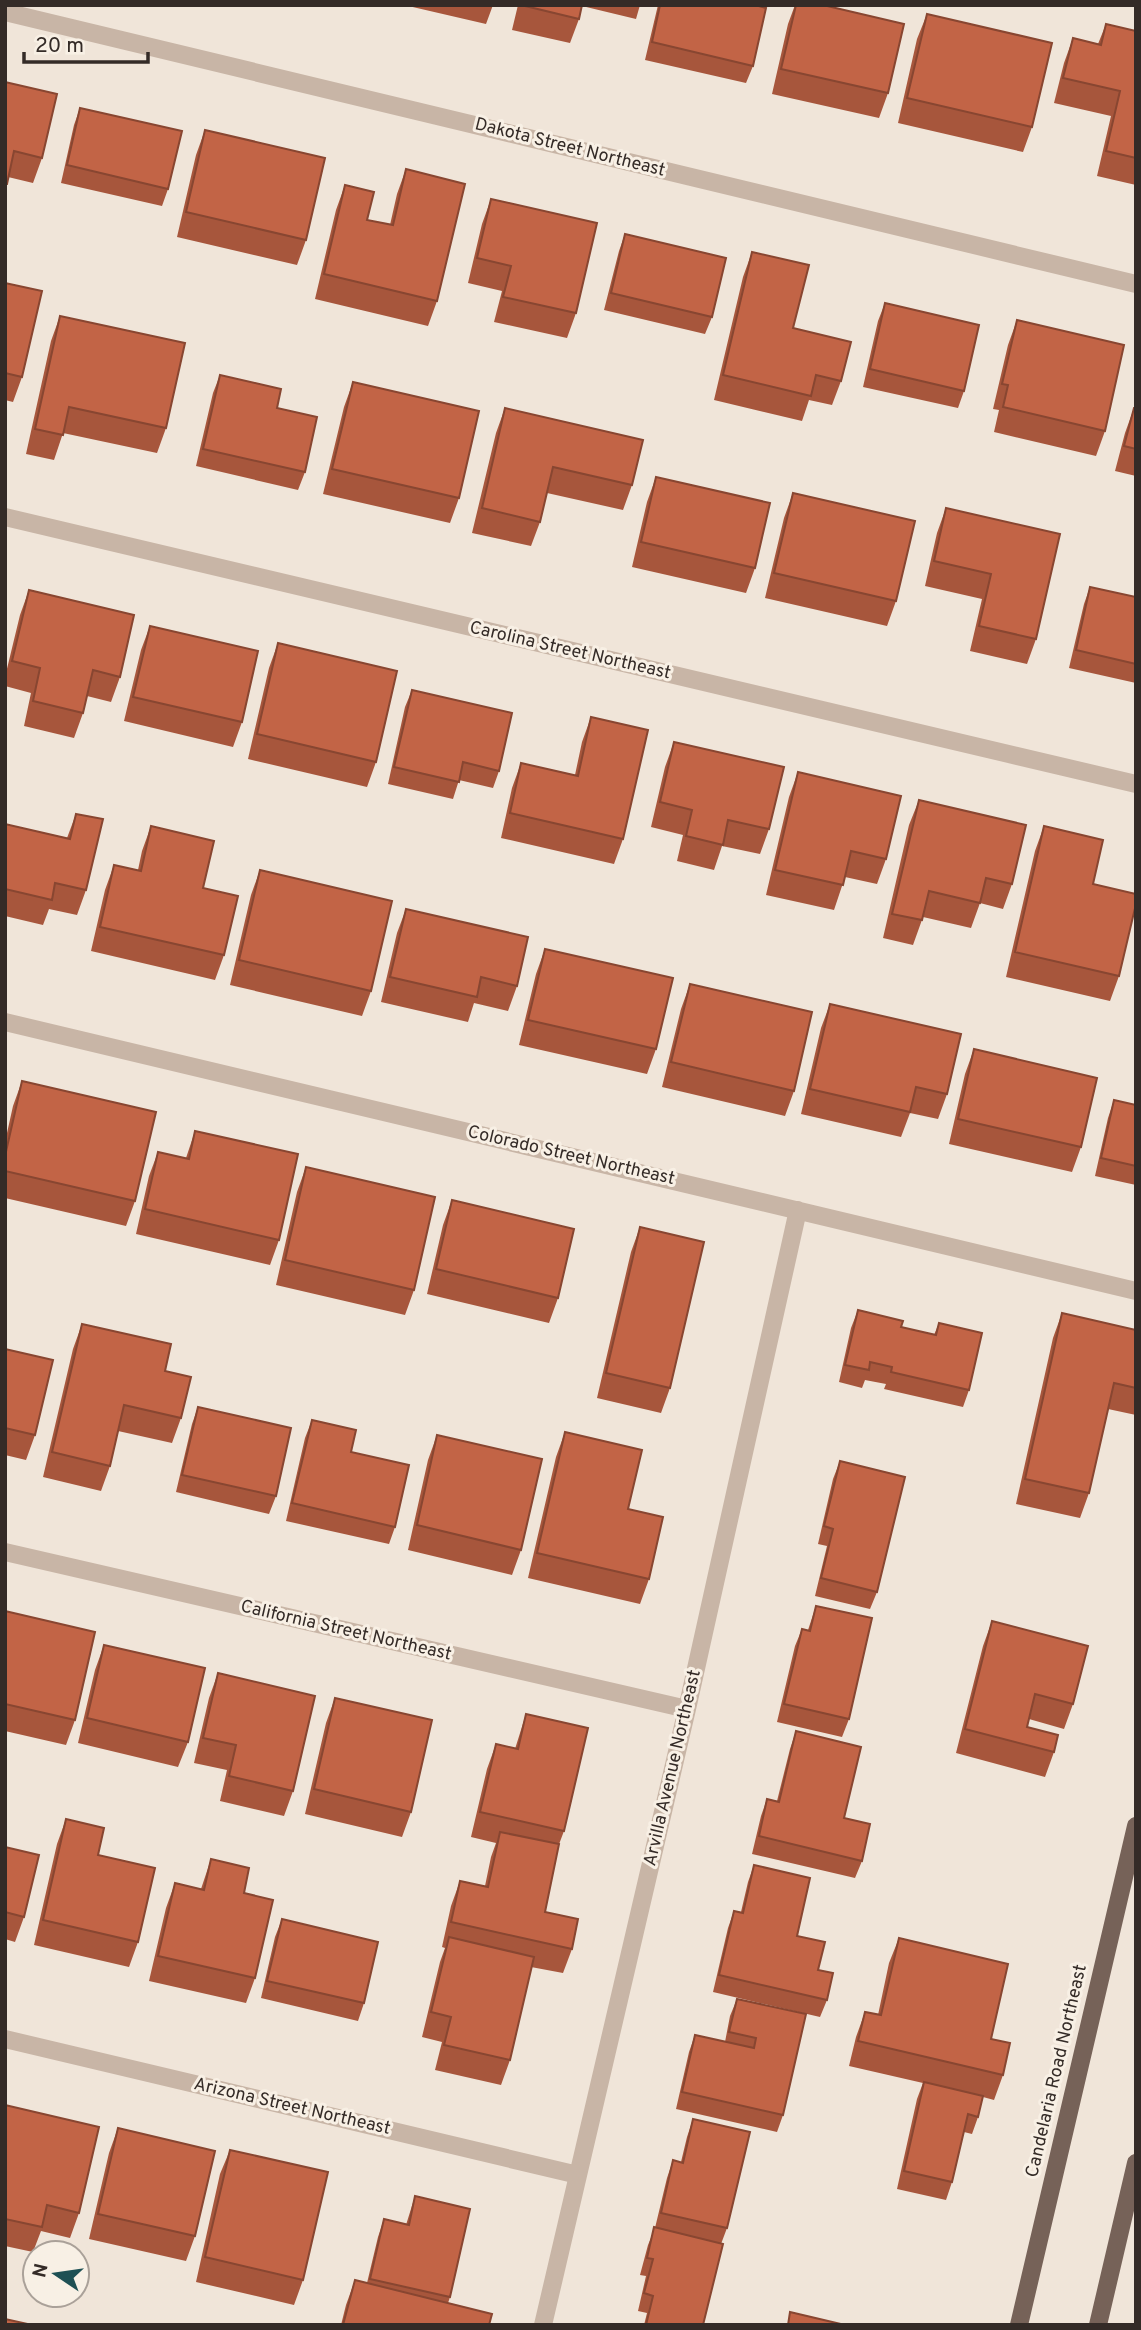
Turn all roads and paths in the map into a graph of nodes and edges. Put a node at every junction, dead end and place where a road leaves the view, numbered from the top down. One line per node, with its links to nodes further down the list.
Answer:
1 (5, 12): 2 (street, Dakota Street Northeast)
2 (1136, 284)
3 (5, 517): 4 (street, Carolina Street Northeast)
4 (1136, 784)
5 (5, 1022): 6 (street, Colorado Street Northeast)
6 (798, 1210): 7 (street, Colorado Street Northeast); 9 (street, Arvilla Avenue Northeast)
7 (1136, 1291)
8 (5, 1552): 9 (street, California Street Northeast)
9 (687, 1709): 13 (street, Arvilla Avenue Northeast)
10 (1136, 1826): 15 (main road, Candelaria Road Northeast)
11 (5, 2039): 13 (street, Arizona Street Northeast)
12 (1136, 2164): 16 (main road)
13 (578, 2175): 14 (street, Arvilla Avenue Northeast)
14 (543, 2325)
15 (1019, 2325)
16 (1098, 2325)

